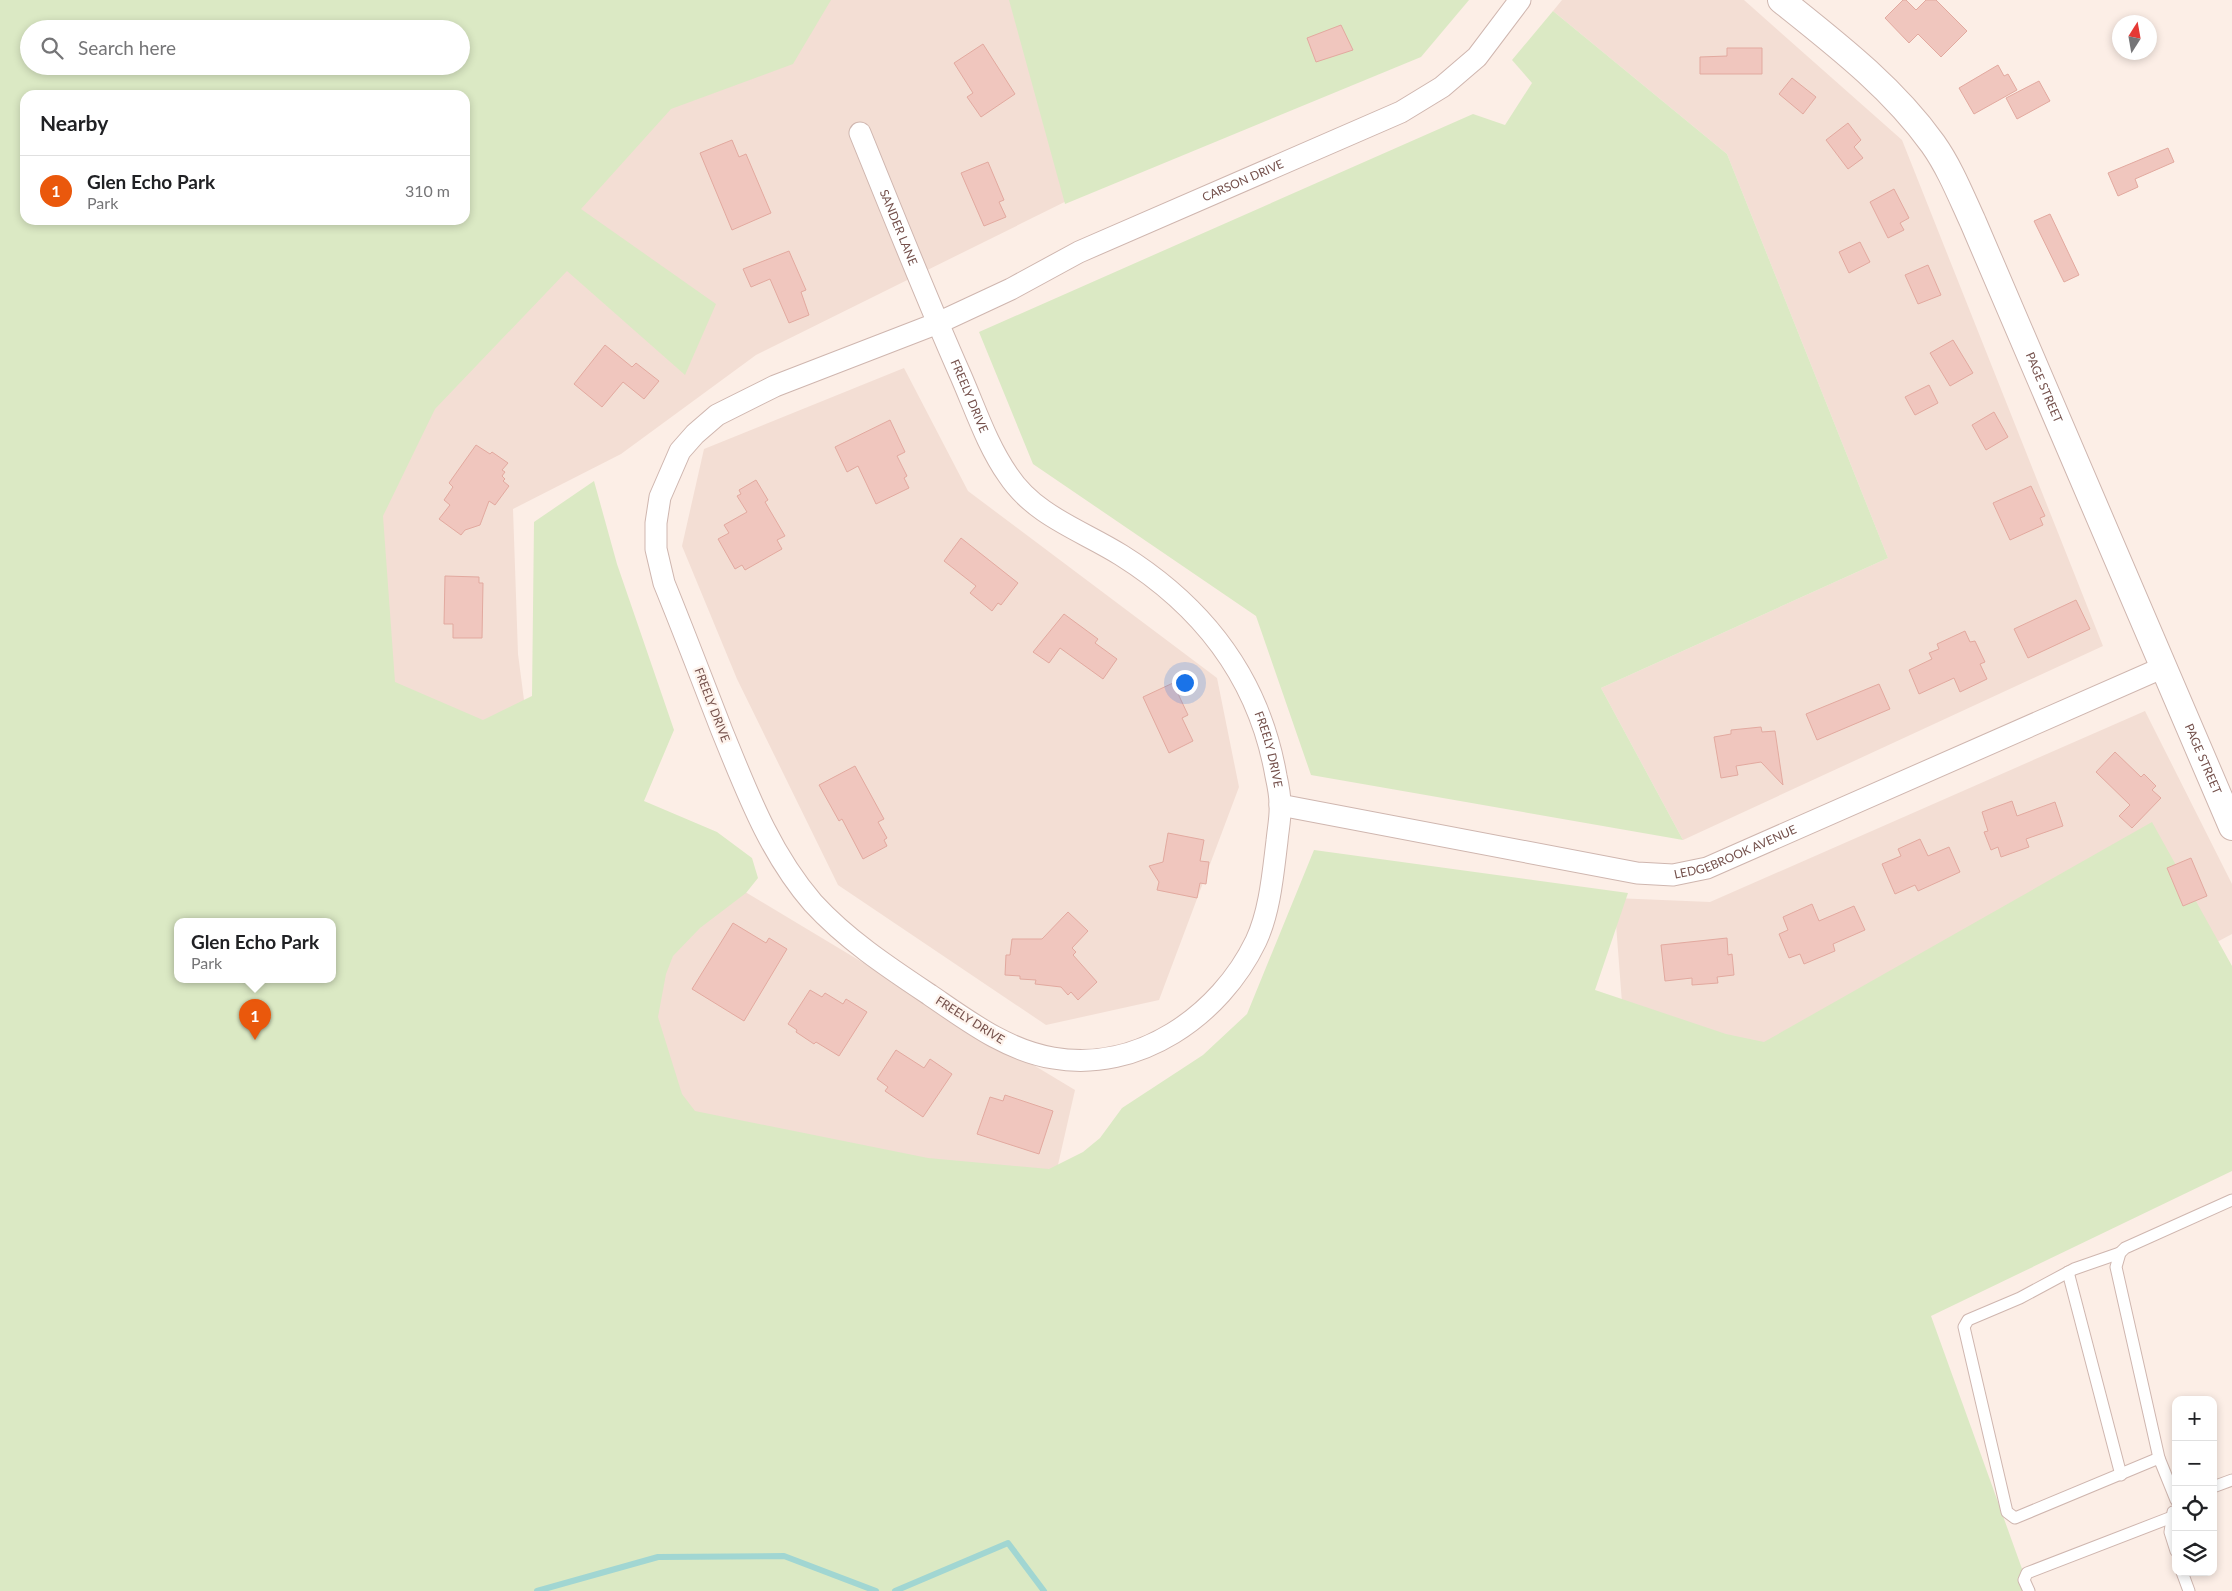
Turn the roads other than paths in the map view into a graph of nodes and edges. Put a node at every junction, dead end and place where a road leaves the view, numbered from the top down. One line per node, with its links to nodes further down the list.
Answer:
1 (1520, 0): 4 (street, CARSON DRIVE)
2 (1782, 0): 5 (street, PAGE STREET)
3 (860, 133): 4 (street, SANDER LANE)
4 (938, 323): 6 (street, FREELY DRIVE); 6 (street, FREELY DRIVE)
5 (2164, 668): 6 (street, LEDGEBROOK AVENUE); 7 (street, PAGE STREET)
6 (1280, 805)
7 (2232, 827)
8 (2232, 1200): 9 (lane)
9 (2120, 1253): 10 (lane); 11 (lane)
10 (2068, 1272): 12 (lane); 12 (lane)
11 (2159, 1458): 12 (lane); 15 (lane)
12 (2121, 1475)
13 (2232, 1480): 14 (lane)
14 (2216, 1486)
15 (2172, 1492)
16 (2172, 1518): 17 (lane); 19 (lane)
17 (2172, 1538)
18 (2183, 1576): 20 (lane)
19 (2029, 1591)
20 (2189, 1591)

